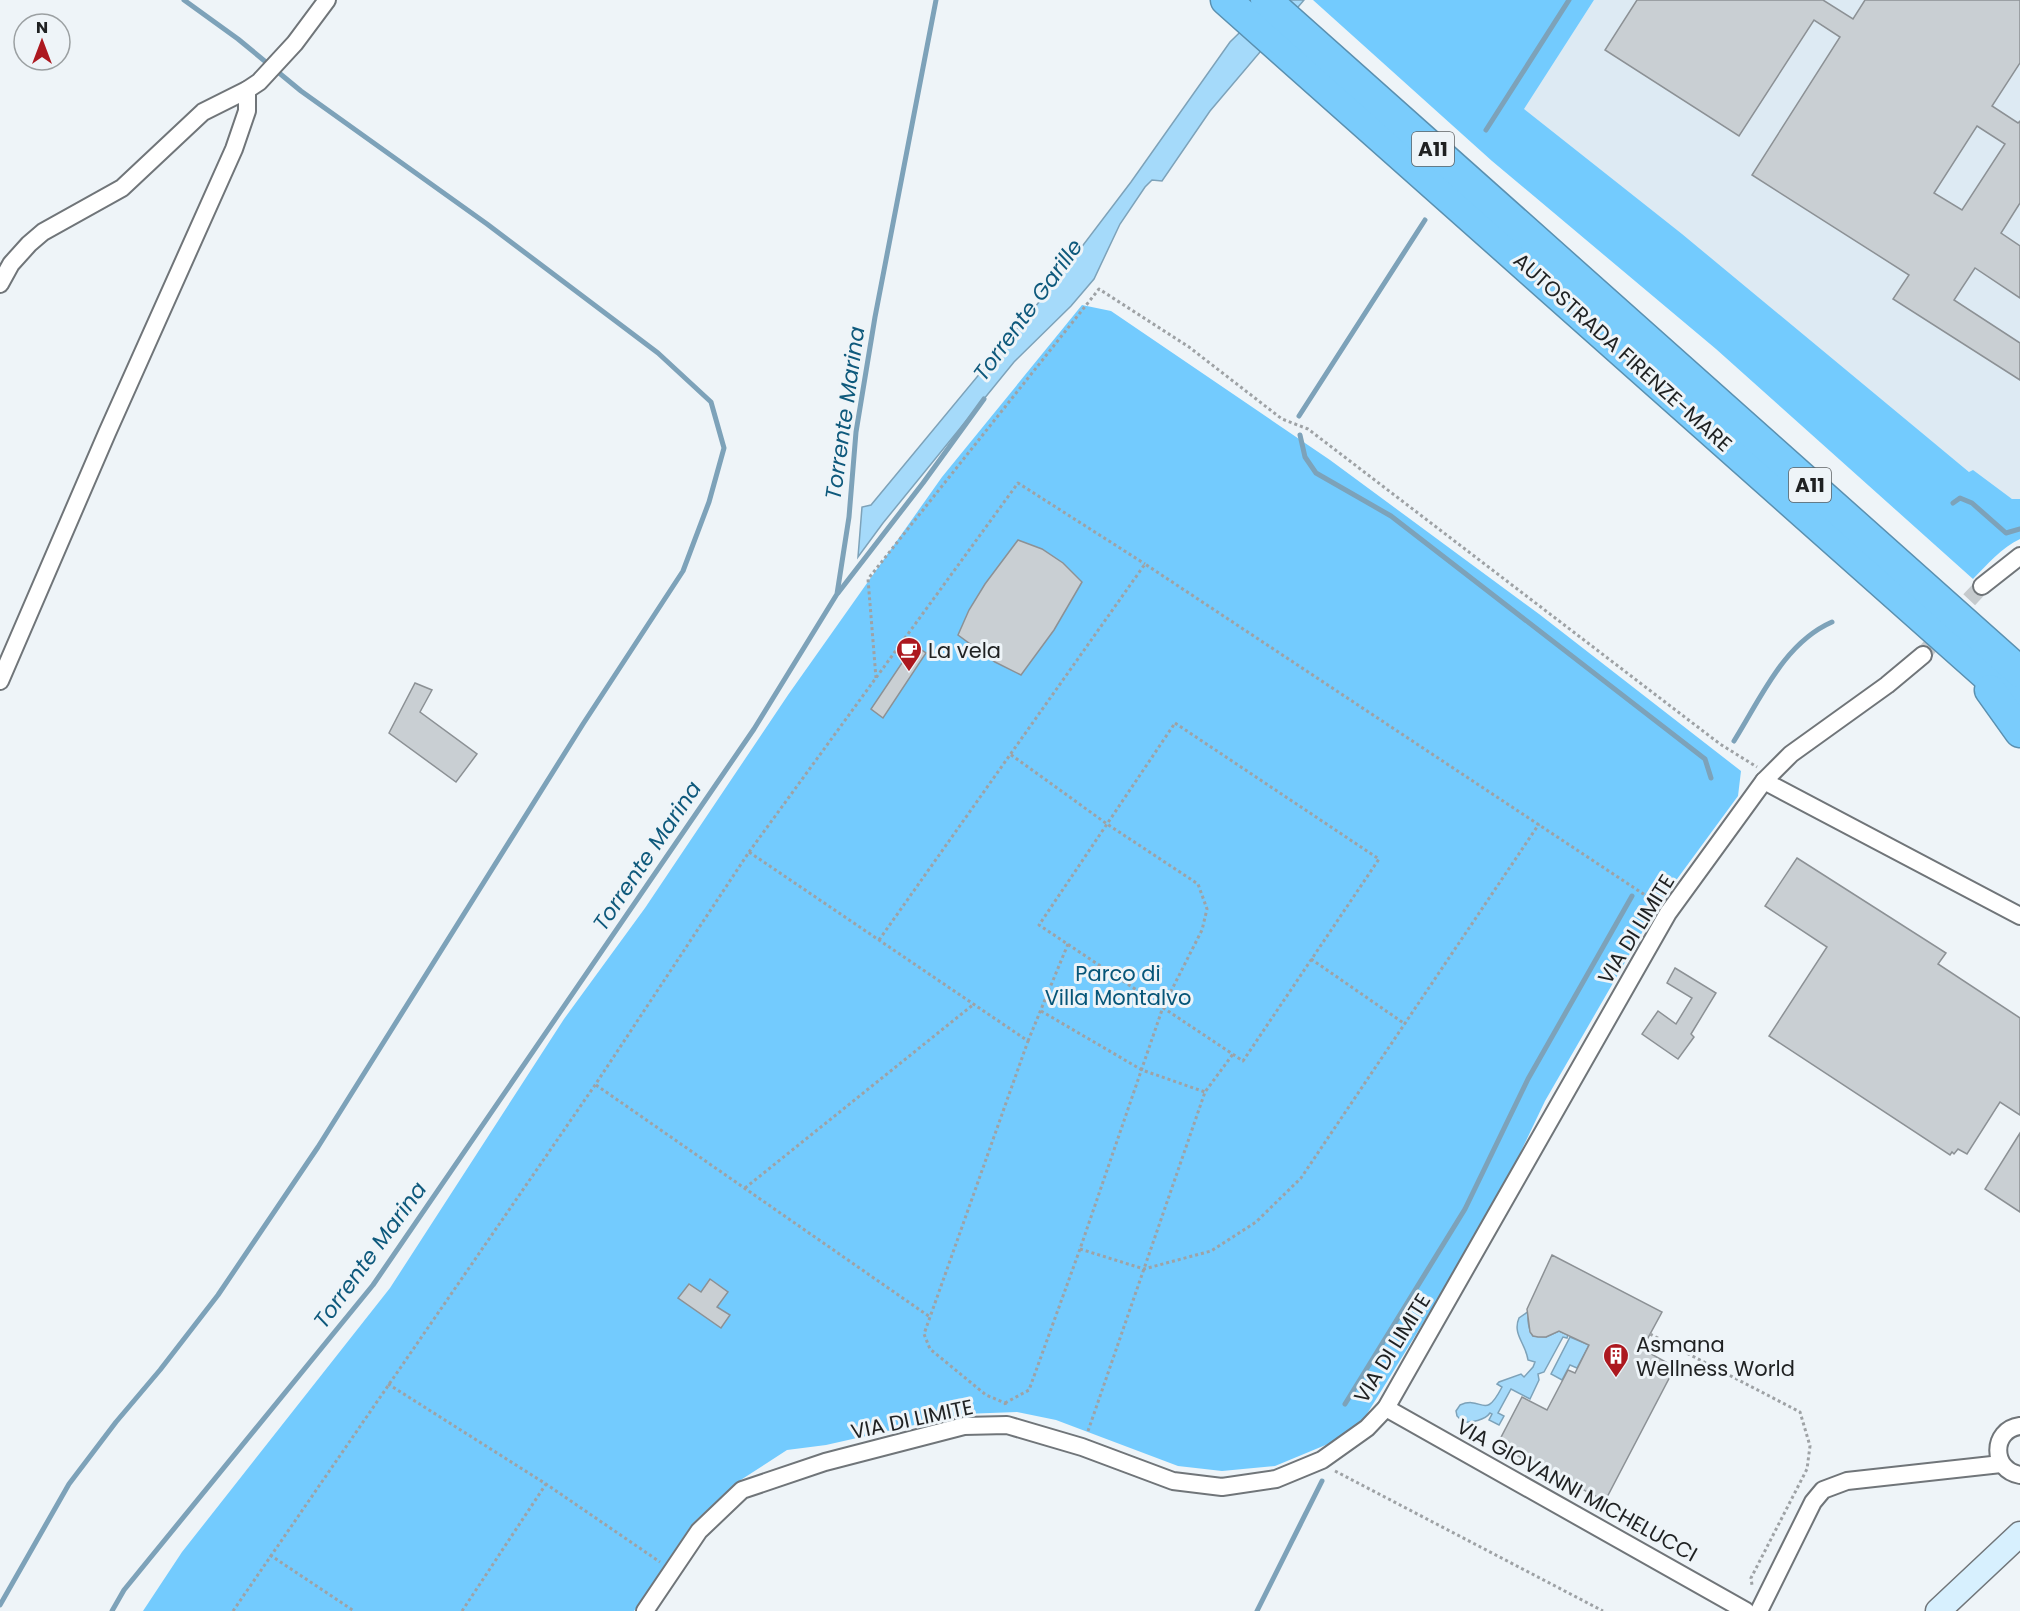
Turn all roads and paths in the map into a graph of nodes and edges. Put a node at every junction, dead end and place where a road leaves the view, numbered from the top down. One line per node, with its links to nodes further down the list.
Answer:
1 (327, 0): 4 (street)
2 (1226, 0): 10 (highway, AUTOSTRADA FIRENZE-MARE / A11)
3 (1266, 0): 11 (highway, AUTOSTRADA FIRENZE-MARE / A11)
4 (253, 86): 5 (street); 13 (street)
5 (0, 284)
6 (2020, 556): 8 (street)
7 (1145, 564): 12 (path); 16 (path); 19 (path)
8 (1982, 586)
9 (1923, 655): 17 (street, VIA DI LIMITE)
10 (1970, 660): 14 (highway, AUTOSTRADA FIRENZE-MARE / A11); 15 (highway)
11 (2020, 672)
12 (876, 678): 17 (path); 20 (path)
13 (0, 681)
14 (2020, 705)
15 (2020, 732)
16 (1010, 754): 18 (path); 23 (path)
17 (1764, 781): 22 (street); 42 (street, VIA DI LIMITE)
18 (1107, 824): 24 (path); 25 (path); 27 (path)
19 (1539, 824): 21 (path); 29 (path)
20 (749, 852): 23 (path); 33 (path)
21 (1648, 896)
22 (2020, 916)
23 (879, 940): 26 (path)
24 (1068, 944): 27 (path); 28 (path)
25 (1311, 959): 29 (path); 31 (path)
26 (974, 1004): 30 (path); 35 (path)
27 (1163, 1007): 31 (path); 32 (path)
28 (1041, 1011): 30 (path); 32 (path)
29 (1405, 1024): 37 (path)
30 (1028, 1041): 38 (path)
31 (1233, 1054): 34 (path)
32 (1142, 1070): 34 (path); 36 (path)
33 (595, 1085): 35 (path); 40 (path)
34 (1205, 1092): 37 (path)
35 (745, 1188): 38 (path)
36 (1080, 1249): 37 (path); 41 (path)
37 (1144, 1269): 45 (path)
38 (930, 1317): 41 (path)
39 (1650, 1334): 53 (path)
40 (387, 1384): 49 (path); 51 (path)
41 (1005, 1403): 43 (path)
42 (1386, 1408): 45 (street, VIA DI LIMITE); 53 (street, VIA GIOVANNI MICHELUCCI)
43 (1007, 1425): 45 (street, VIA DI LIMITE); 52 (street, VIA DI LIMITE)
44 (2020, 1426): 46 (street)
45 (1082, 1447)
46 (2001, 1464): 48 (street); 60 (street)
47 (1327, 1467): 59 (path)
48 (2020, 1475)
49 (546, 1484): 52 (path); 57 (path)
50 (2020, 1534): 54 (main road)
51 (270, 1555): 55 (path); 56 (path)
52 (672, 1569): 58 (street, VIA DI LIMITE)
53 (1743, 1609)
54 (1942, 1609)
55 (233, 1611)
56 (354, 1611)
57 (462, 1611)
58 (645, 1611)
59 (1603, 1611)
60 (1759, 1611)

